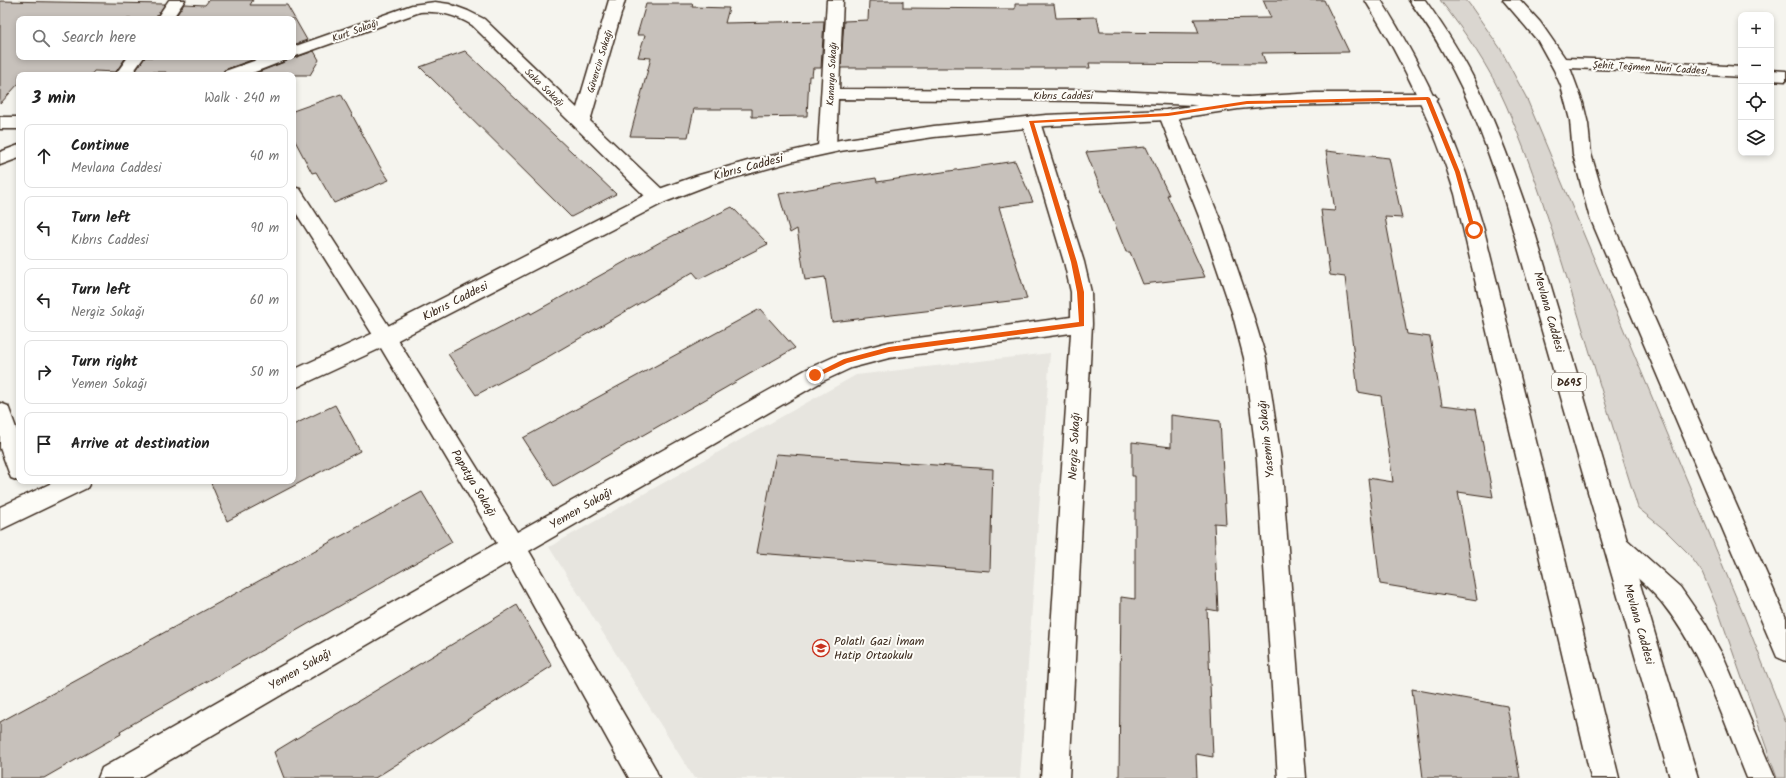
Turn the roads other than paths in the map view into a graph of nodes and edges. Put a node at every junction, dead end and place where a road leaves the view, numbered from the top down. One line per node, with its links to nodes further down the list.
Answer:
1 (177, 0): 9 (street)
2 (617, 0): 24 (street, Güvercin Sokağı)
3 (835, 0): 20 (street, Kanarya Sokağı)
4 (1373, 0): 21 (street)
5 (1417, 0): 42 (street, Mevlana Caddesi / D695)
6 (1511, 0): 14 (street)
7 (384, 6): 10 (street)
8 (418, 8): 10 (street, Kurt Sokağı); 24 (street, Saka Sokağı)
9 (166, 16)
10 (375, 23): 11 (street, Kurt Sokağı)
11 (296, 51)
12 (134, 60): 15 (street)
13 (272, 60): 16 (street)
14 (1559, 63): 17 (street, Şehit Teğmen Nuri Caddesi); 44 (street)
15 (125, 72)
16 (239, 72)
17 (1738, 72)
18 (1774, 75): 19 (street)
19 (1786, 76)
20 (830, 94): 22 (street, Kıbrıs Caddesi); 28 (street, Kanarya Sokağı)
21 (1428, 98): 22 (street, Kıbrıs Caddesi); 49 (street)
22 (1247, 102): 23 (street, Kıbrıs Caddesi)
23 (1168, 114): 25 (street, Kıbrıs Caddesi); 48 (street, Yasemin Sokağı)
24 (581, 122): 31 (street, Saka Sokağı)
25 (1031, 122): 28 (street, Kıbrıs Caddesi); 33 (street, Nergiz Sokağı)
26 (0, 123): 27 (street)
27 (16, 123)
28 (827, 147): 31 (street, Kıbrıs Caddesi)
29 (16, 152): 30 (street)
30 (0, 159)
31 (658, 197): 34 (street, Kıbrıs Caddesi)
32 (296, 198): 34 (street, Papatya Sokağı)
33 (1082, 324): 43 (street, Yemen Sokağı); 47 (street, Nergiz Sokağı)
34 (385, 337): 35 (street, Kıbrıs Caddesi); 43 (street, Papatya Sokağı)
35 (296, 379)
36 (0, 412): 37 (street)
37 (16, 463)
38 (23, 484): 40 (street)
39 (73, 484): 40 (street)
40 (30, 504): 41 (street)
41 (0, 518)
42 (1616, 544): 50 (street, Mevlana Caddesi / D695); 51 (lane)
43 (513, 547): 45 (street, Yemen Sokağı); 46 (street, Papatya Sokağı)
44 (1786, 648)
45 (112, 778)
46 (645, 778)
47 (1055, 778)
48 (1292, 778)
49 (1605, 778)
50 (1684, 778)
51 (1761, 778)

